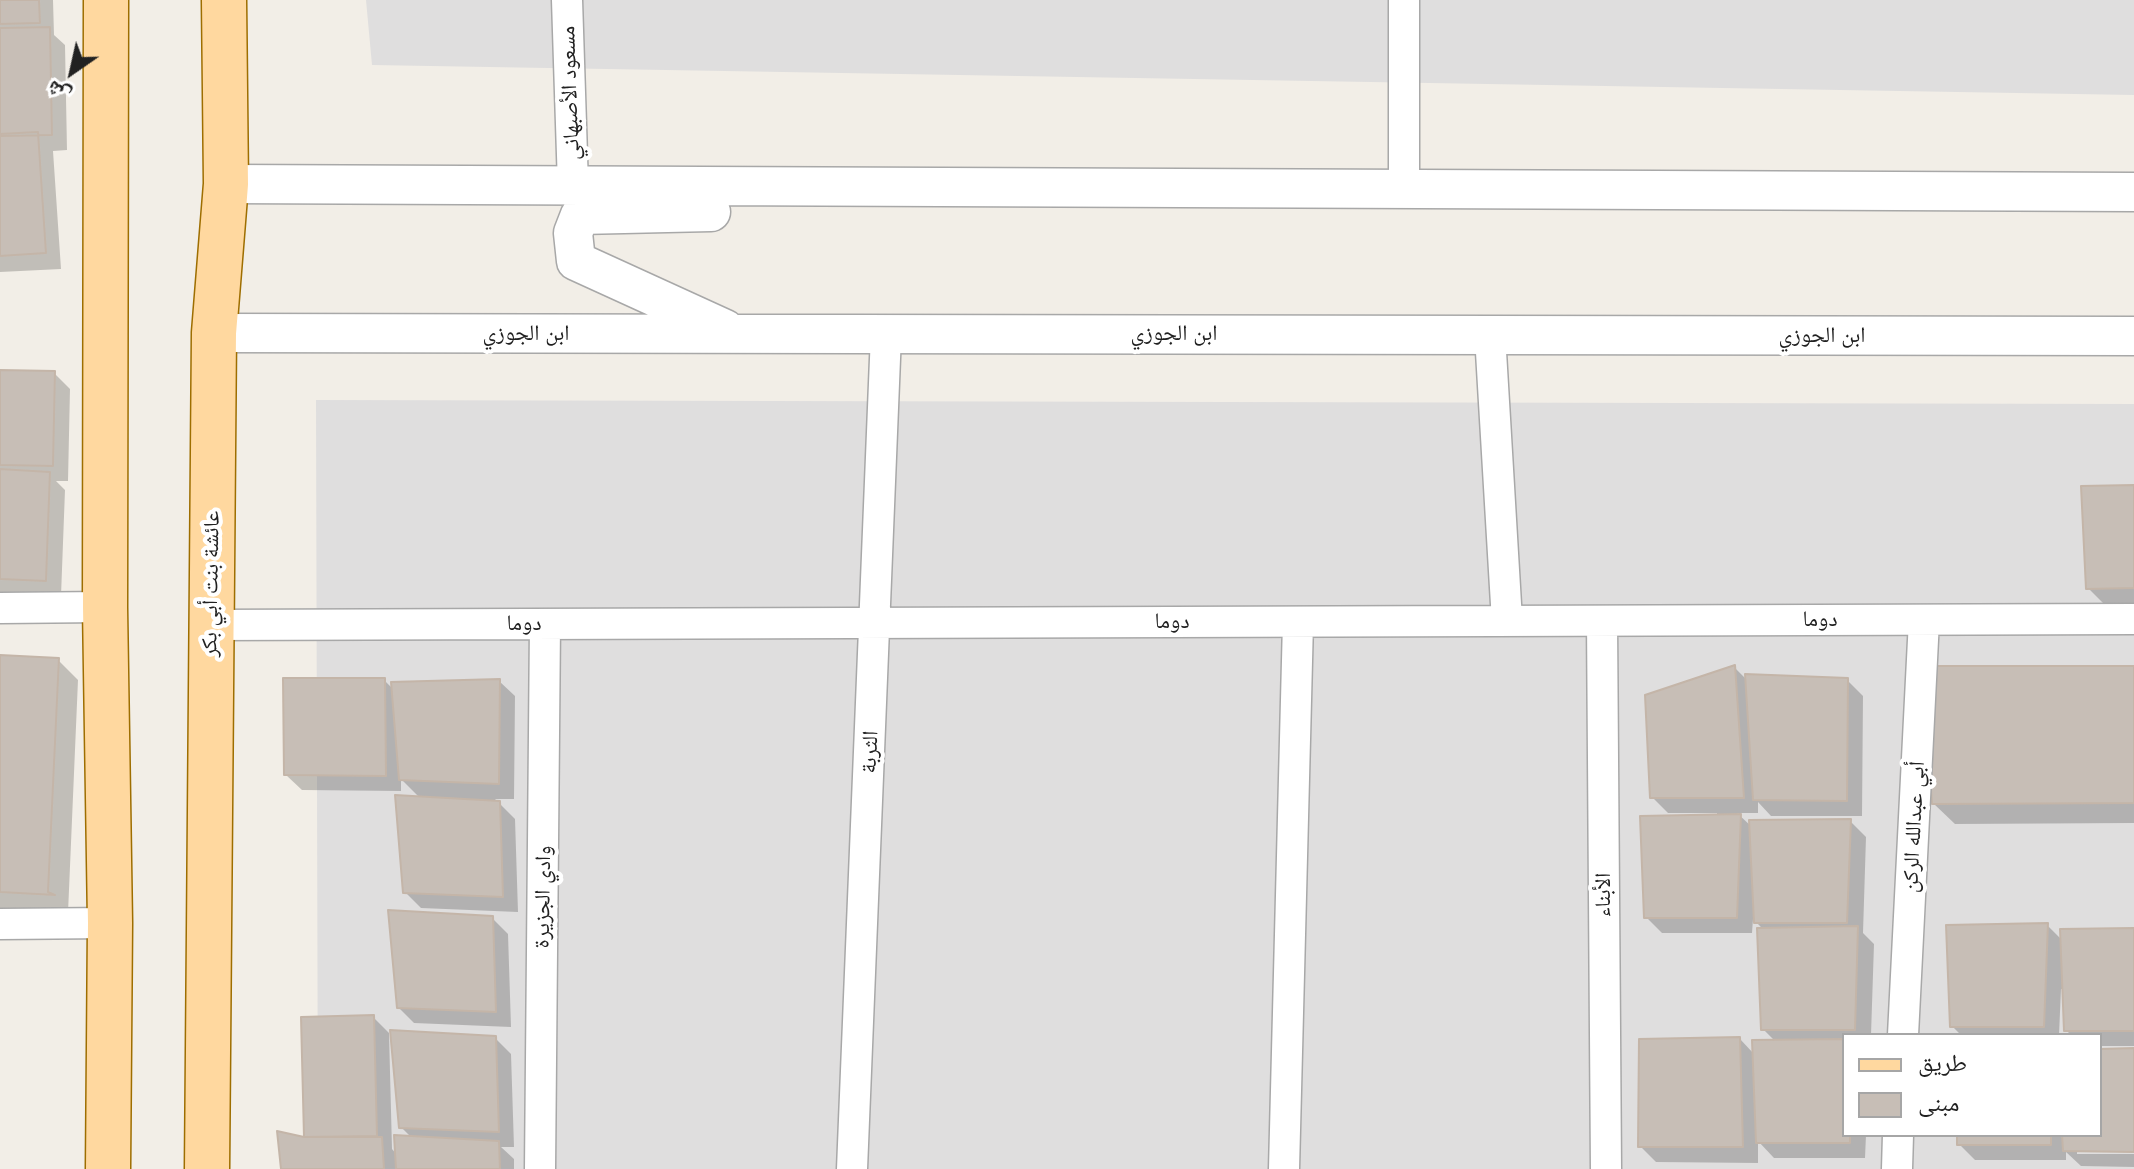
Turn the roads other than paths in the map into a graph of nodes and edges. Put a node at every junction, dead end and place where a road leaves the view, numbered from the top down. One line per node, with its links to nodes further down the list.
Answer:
1 (106, 0): 15 (main road)
2 (224, 0): 5 (main road, عائشة بنت أبي بكر)
3 (567, 0): 6 (street, مسعود الأصبهاني)
4 (1404, 0): 8 (street)
5 (226, 184): 6 (street); 10 (main road, عائشة بنت أبي بكر)
6 (573, 186): 7 (street)
7 (809, 187): 8 (street); 11 (street)
8 (1404, 189): 9 (street)
9 (2134, 192)
10 (214, 333): 11 (street, ابن الجوزي); 24 (main road, عائشة بنت أبي بكر)
11 (737, 334): 12 (street, ابن الجوزي)
12 (886, 334): 13 (street, ابن الجوزي); 22 (street, الثربة)
13 (1490, 335): 14 (street, ابن الجوزي); 19 (street)
14 (2134, 336)
15 (105, 607): 16 (street); 25 (main road)
16 (0, 608)
17 (2134, 619): 18 (street, دوما)
18 (1924, 620): 20 (street, دوما); 27 (street, أبي عبدالله الركن)
19 (1507, 621): 20 (street, دوما); 21 (street, دوما)
20 (1602, 621): 34 (street, الأبناء)
21 (1298, 622): 22 (street, دوما); 33 (street)
22 (876, 623): 23 (street, دوما); 32 (street, الثربة)
23 (545, 624): 24 (street, دوما); 31 (street, وادي الجزيرة)
24 (210, 625): 30 (main road, عائشة بنت أبي بكر)
25 (110, 923): 26 (street); 29 (main road)
26 (0, 924)
27 (1903, 1033)
28 (1898, 1137): 35 (street)
29 (108, 1169)
30 (207, 1169)
31 (540, 1169)
32 (852, 1169)
33 (1284, 1169)
34 (1606, 1169)
35 (1897, 1169)

